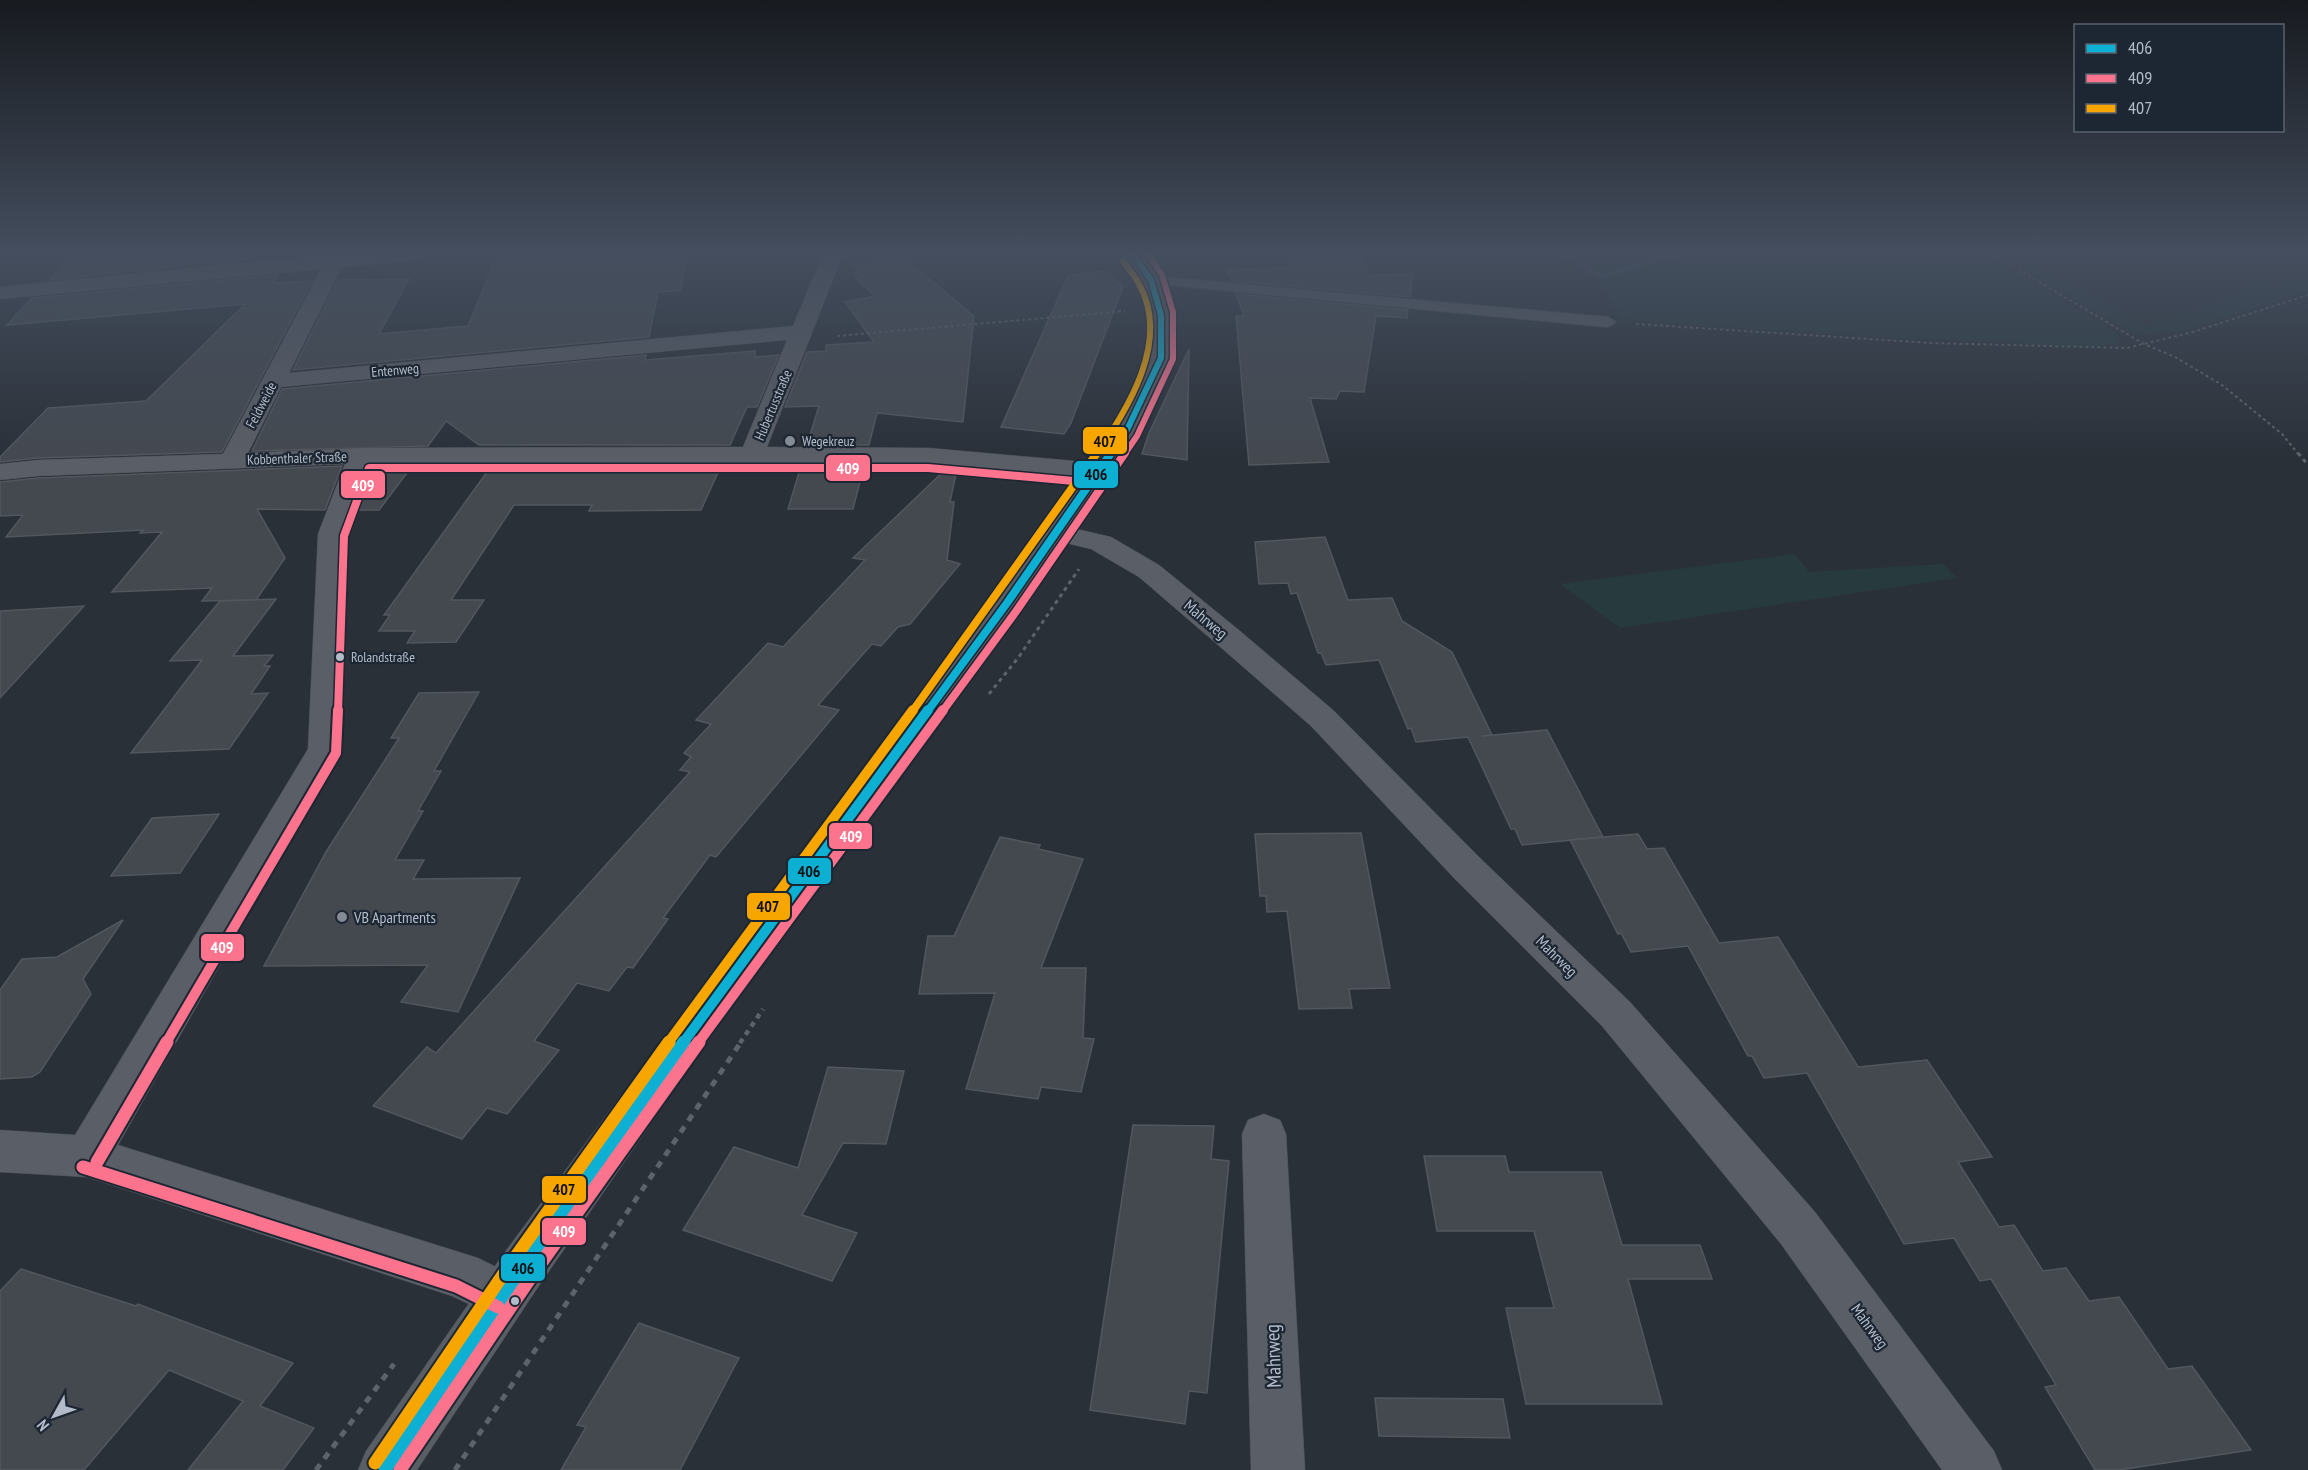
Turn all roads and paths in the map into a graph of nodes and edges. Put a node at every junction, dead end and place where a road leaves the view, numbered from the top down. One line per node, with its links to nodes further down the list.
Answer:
1 (304, 323): 10 (street, Feldweide)
2 (807, 323): 8 (street, Hubertusstraße)
3 (979, 323): 8 (path)
4 (1160, 323): 15 (main road)
5 (1617, 323): 9 (path)
6 (2108, 323): 9 (path)
7 (2216, 323): 9 (path)
8 (802, 336): 10 (street, Entenweg); 11 (street, Hubertusstraße)
9 (2144, 344): 14 (path)
10 (274, 381): 13 (street, Feldweide)
11 (753, 454): 12 (street, Kobbenthaler Straße); 15 (street, Kobbenthaler Straße)
12 (361, 456): 13 (street, Kobbenthaler Straße); 23 (street)
13 (232, 460): 16 (street, Kobbenthaler Straße)
14 (2308, 465)
15 (1097, 471): 17 (main road)
16 (0, 472)
17 (1055, 532): 18 (street, Mahrweg); 24 (main road)
18 (1101, 543): 19 (path); 30 (street, Mahrweg)
19 (981, 703)
20 (767, 1003): 28 (path)
21 (1264, 1134): 29 (street, Mahrweg)
22 (0, 1151): 23 (street)
23 (87, 1156): 24 (street)
24 (503, 1296): 27 (main road)
25 (399, 1358): 26 (path)
26 (316, 1470)
27 (385, 1470)
28 (454, 1470)
29 (1278, 1470)
30 (1975, 1470)

